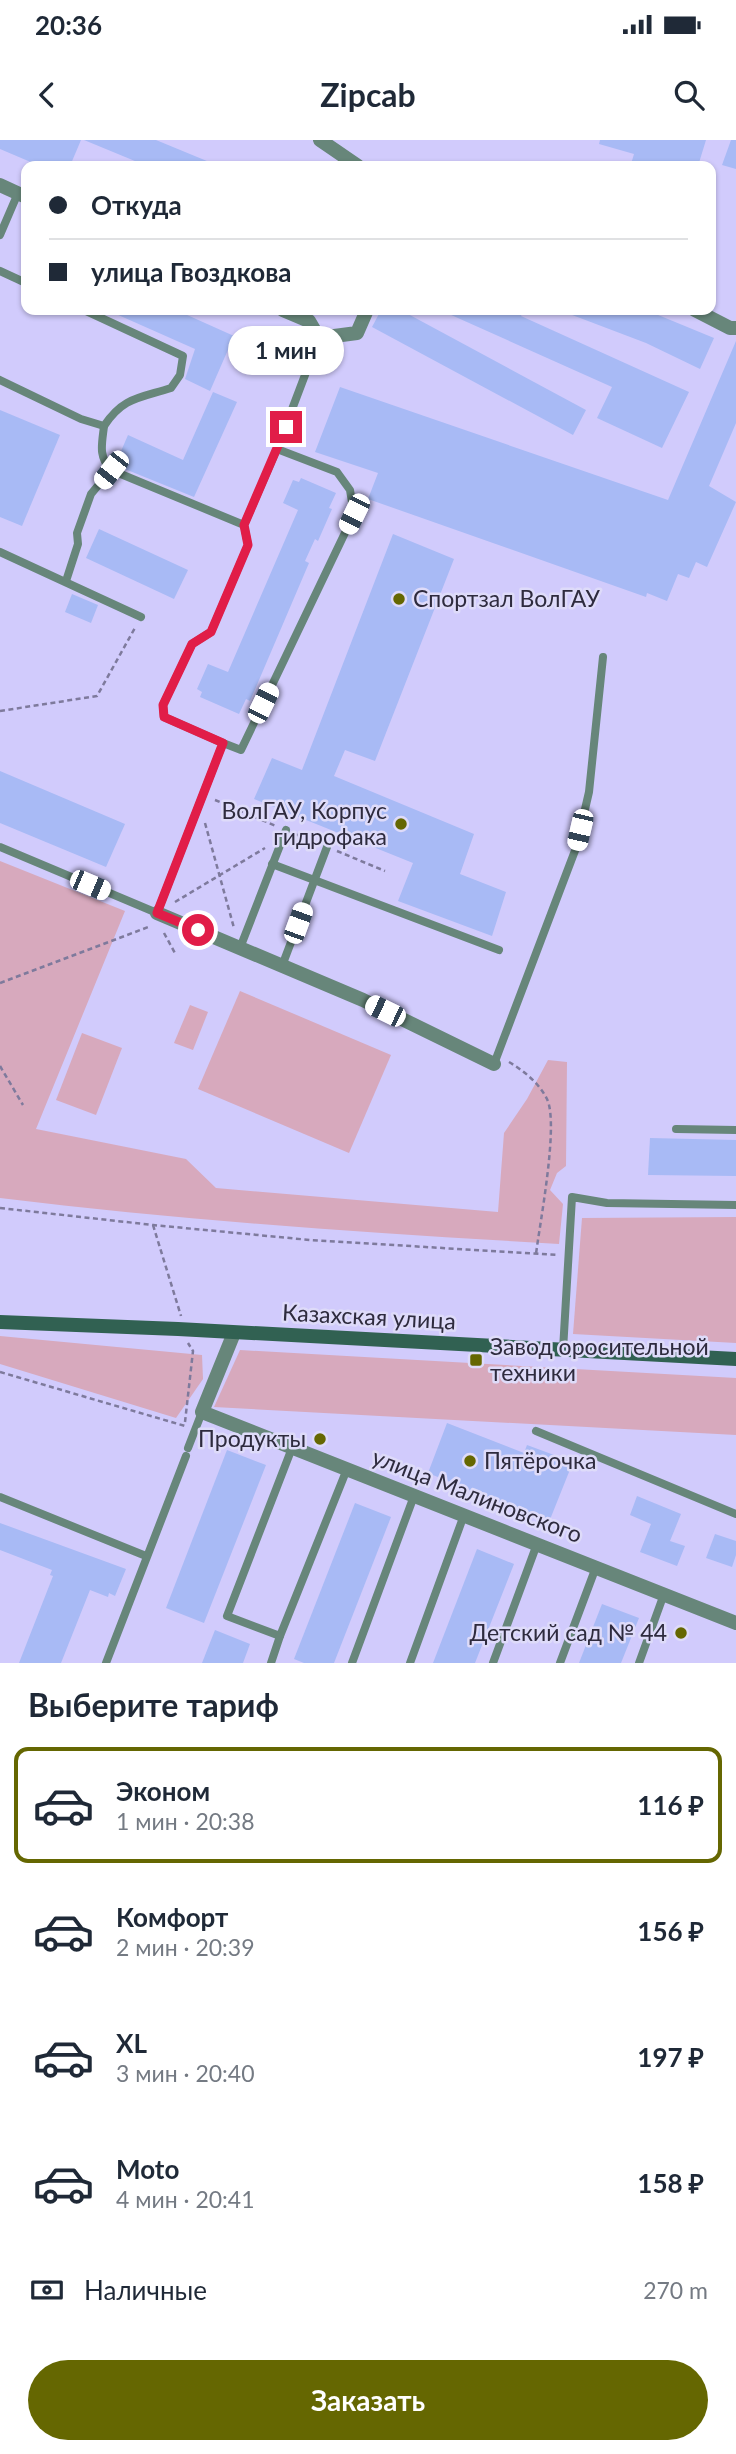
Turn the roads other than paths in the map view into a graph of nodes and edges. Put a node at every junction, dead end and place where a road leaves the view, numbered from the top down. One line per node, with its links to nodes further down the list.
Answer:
1 (320, 140): 2 (street)
2 (351, 161)
3 (0, 185): 4 (street)
4 (21, 195)
5 (21, 197): 6 (lane)
6 (0, 235)
7 (0, 271): 8 (lane)
8 (21, 281)
9 (95, 315): 16 (lane)
10 (295, 315): 14 (street)
11 (365, 315): 14 (street)
12 (705, 315): 13 (street)
13 (736, 328)
14 (319, 338): 17 (lane)
15 (0, 380): 16 (lane)
16 (104, 426): 18 (lane)
17 (277, 449): 19 (lane); 24 (lane)
18 (111, 470): 19 (lane); 21 (lane)
19 (244, 525): 24 (lane)
20 (0, 552): 21 (lane)
21 (66, 581): 22 (lane)
22 (141, 617)
23 (603, 657): 34 (lane)
24 (223, 743): 30 (lane)
25 (285, 834): 28 (lane)
26 (0, 847): 30 (lane)
27 (327, 847): 29 (lane)
28 (272, 864): 29 (lane); 31 (lane)
29 (313, 880): 32 (lane); 33 (lane)
30 (157, 918): 31 (street)
31 (240, 948): 33 (street)
32 (499, 950)
33 (282, 966): 34 (street)
34 (495, 1059)
35 (676, 1129): 36 (lane)
36 (736, 1130)
37 (736, 1205): 40 (lane)
38 (0, 1322): 39 (main road, Казахская улица)
39 (234, 1333): 40 (main road, Казахская улица); 42 (street)
40 (563, 1350): 41 (main road, Казахская улица)
41 (736, 1359)
42 (202, 1412): 44 (street, улица Малиновского); 51 (lane)
43 (536, 1431): 48 (lane)
44 (292, 1448): 45 (street, улица Малиновского); 55 (lane)
45 (347, 1469): 46 (street, улица Малиновского); 55 (lane)
46 (414, 1496): 49 (street, улица Малиновского); 58 (lane)
47 (0, 1497): 51 (lane)
48 (736, 1514)
49 (464, 1515): 50 (street, улица Малиновского); 59 (lane)
50 (537, 1544): 52 (street, улица Малиновского); 60 (lane)
51 (146, 1556): 56 (lane)
52 (596, 1567): 53 (street, улица Малиновского); 61 (lane)
53 (664, 1594): 54 (street, улица Малиновского); 62 (lane)
54 (736, 1623)
55 (280, 1636): 57 (lane)
56 (106, 1663)
57 (271, 1663)
58 (352, 1663)
59 (410, 1663)
60 (493, 1663)
61 (560, 1663)
62 (639, 1663)

